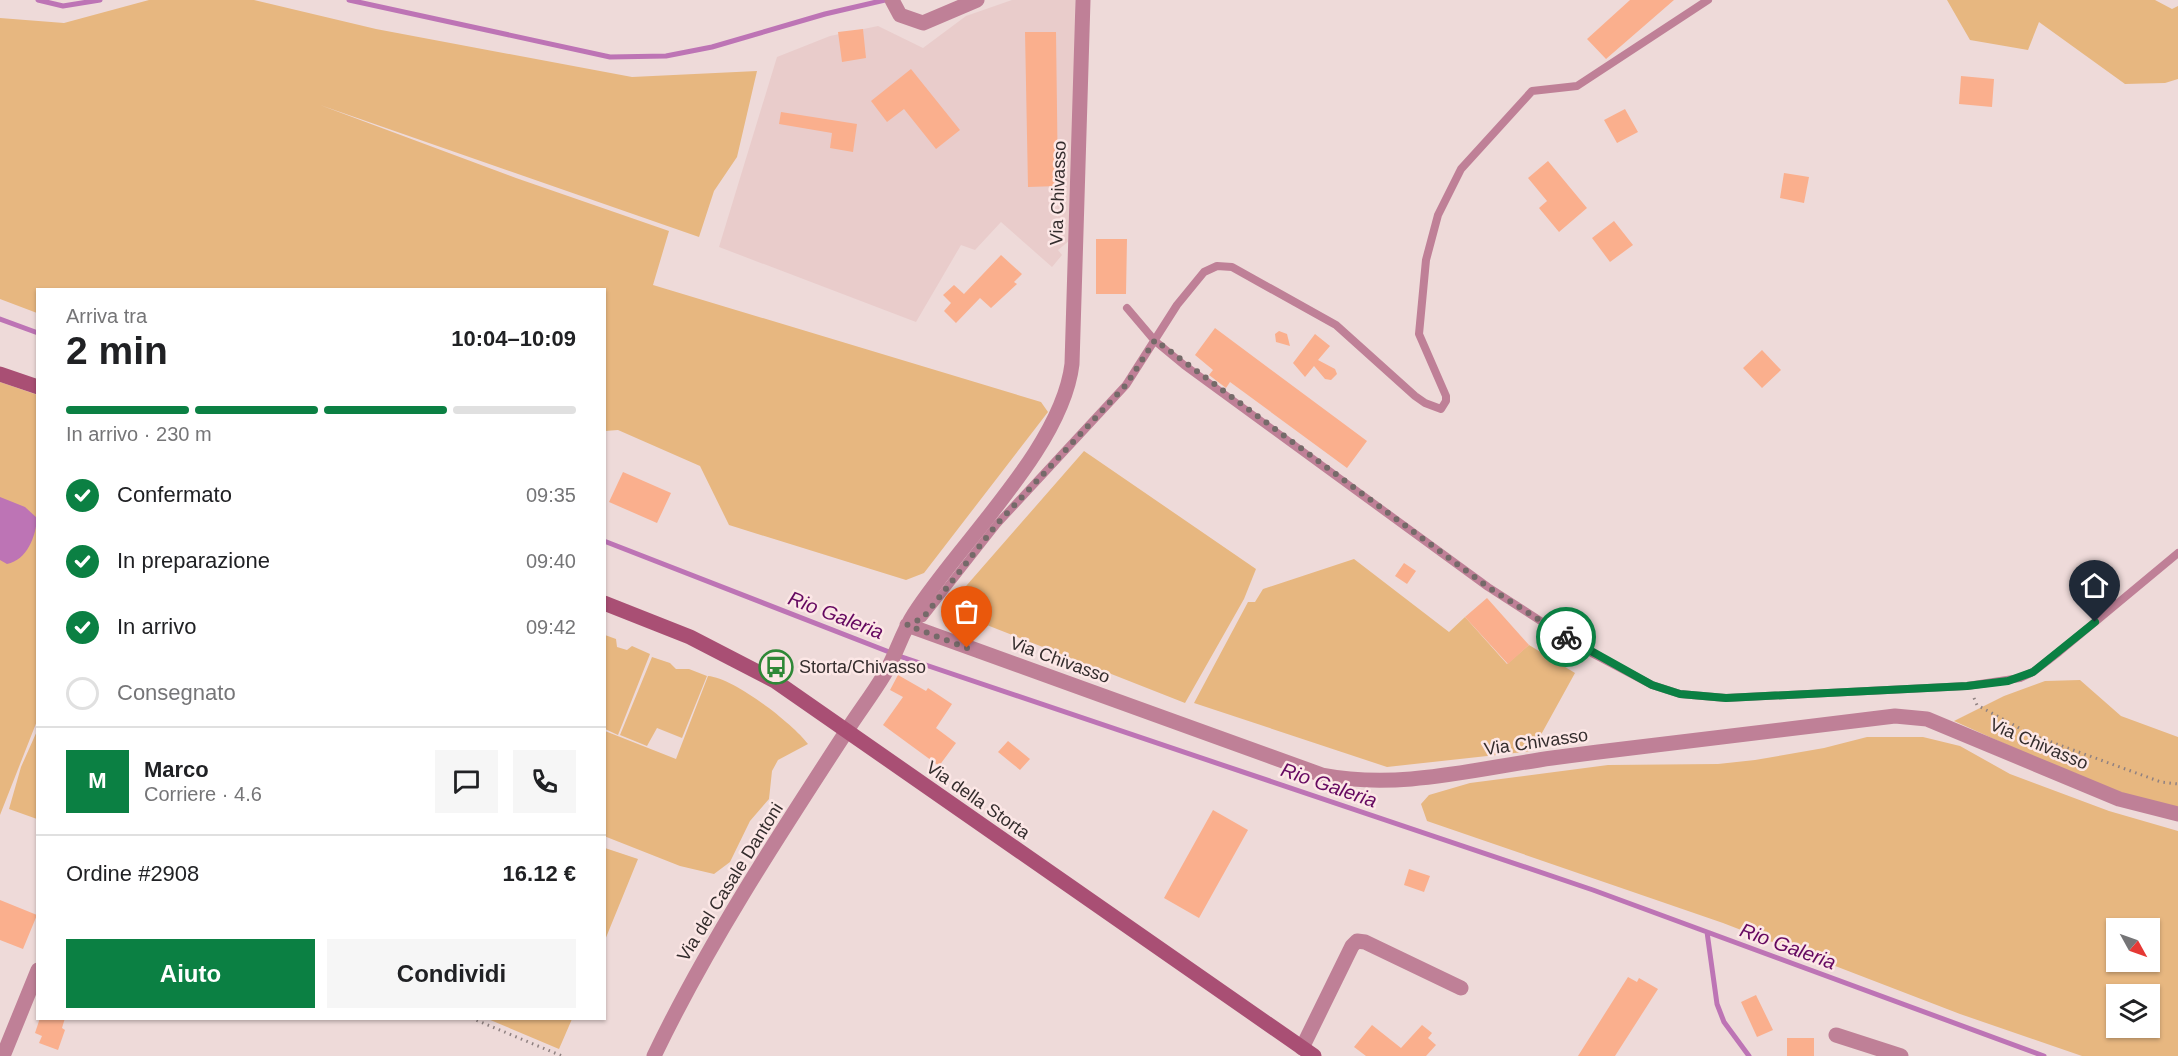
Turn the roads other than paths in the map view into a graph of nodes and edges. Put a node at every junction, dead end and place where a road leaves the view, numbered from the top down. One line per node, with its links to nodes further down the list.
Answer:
1 (977, 0): 4 (street)
2 (1083, 0): 11 (street, Via Chivasso)
3 (1708, 0): 6 (lane)
4 (893, 4)
5 (1127, 308): 6 (lane)
6 (1155, 340): 9 (lane); 11 (lane)
7 (0, 374): 8 (main road)
8 (36, 386)
9 (2178, 553)
10 (606, 604): 12 (main road, Via della Storta)
11 (907, 625): 12 (street, Via Chivasso); 13 (street, Via Chivasso)
12 (846, 732): 17 (main road, Via della Storta); 19 (street, Via del Casale Dantoni)
13 (2178, 813)
14 (36, 975): 18 (street)
15 (1461, 988): 17 (street)
16 (1836, 1035): 20 (street)
17 (1308, 1052)
18 (3, 1056)
19 (654, 1056)
20 (1901, 1056)

